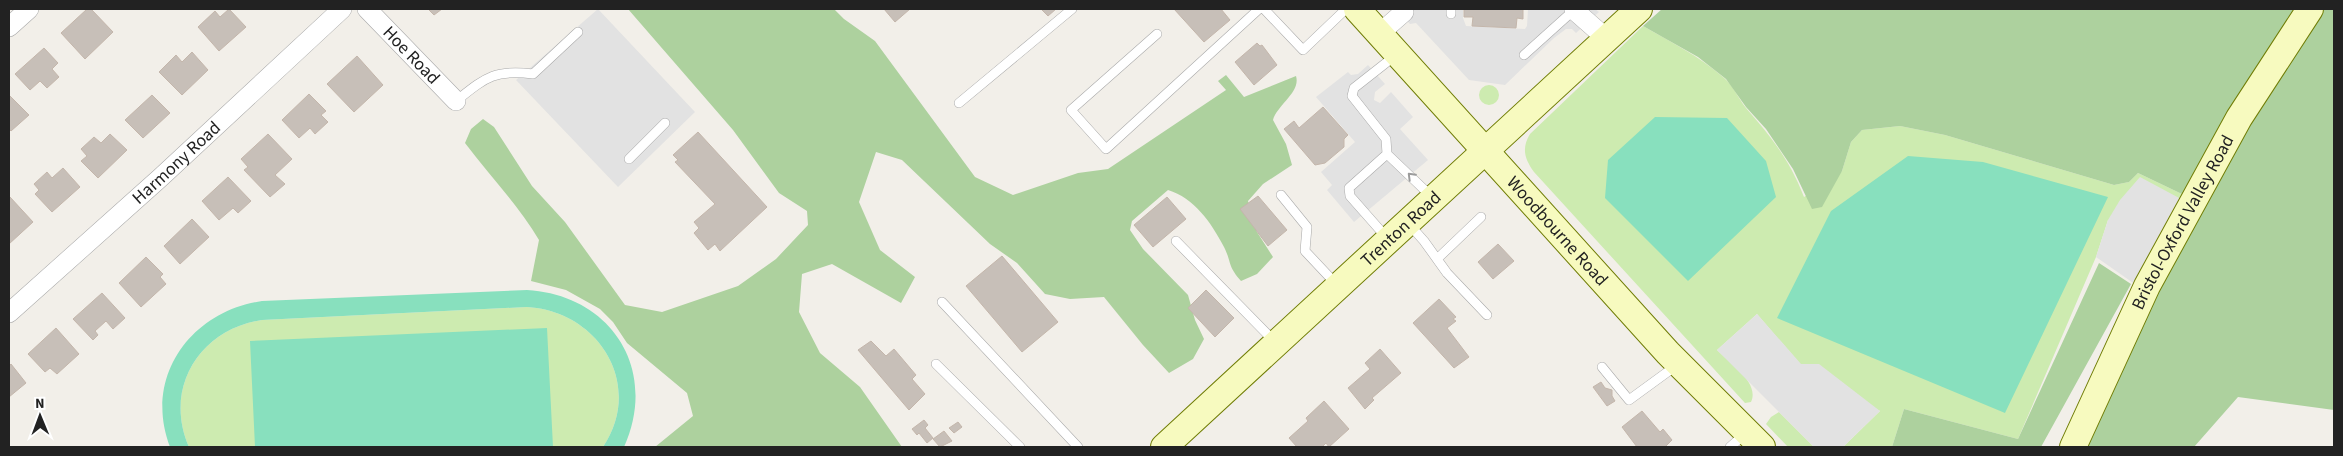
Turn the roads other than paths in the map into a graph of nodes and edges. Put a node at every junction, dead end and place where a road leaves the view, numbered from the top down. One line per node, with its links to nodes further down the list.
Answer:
1 (29, 9): 13 (street)
2 (342, 9): 34 (street, Harmony Road)
3 (367, 9): 20 (street, Hoe Road)
4 (1072, 9): 21 (lane)
5 (1259, 9): 16 (lane)
6 (1264, 9): 7 (lane)
7 (1346, 9)
8 (1357, 9): 15 (main road, Woodbourne Road)
9 (1573, 9): 17 (street); 19 (lane)
10 (1639, 9): 17 (main road, Trenton Road)
11 (2310, 9): 44 (main road, Bristol-Oxford Valley Road)
12 (1404, 12): 15 (street)
13 (9, 27)
14 (578, 32): 20 (lane)
15 (1380, 33): 18 (main road, Woodbourne Road)
16 (1157, 34)
17 (1607, 39): 23 (main road, Trenton Road)
18 (1398, 53): 23 (main road, Woodbourne Road); 24 (lane)
19 (1524, 55)
20 (456, 101)
21 (958, 103)
22 (665, 123): 25 (lane)
23 (1487, 151): 27 (main road, Trenton Road); 38 (main road, Woodbourne Road)
24 (1387, 154): 27 (lane, one-way to 24); 29 (lane)
25 (629, 159)
26 (1281, 195): 32 (lane)
27 (1434, 199): 29 (main road, Trenton Road)
28 (1482, 216): 31 (lane)
29 (1398, 232): 31 (lane); 32 (main road, Trenton Road)
30 (1176, 241): 36 (lane)
31 (1437, 259): 35 (lane)
32 (1338, 286): 36 (main road, Trenton Road)
33 (942, 302): 42 (lane)
34 (9, 313)
35 (1487, 314)
36 (1276, 343): 43 (main road, Trenton Road)
37 (936, 364): 41 (lane)
38 (1679, 364): 39 (lane); 40 (main road, Woodbourne Road)
39 (1602, 368)
40 (1746, 442)
41 (1020, 447)
42 (1078, 447)
43 (1164, 447)
44 (2073, 447)

